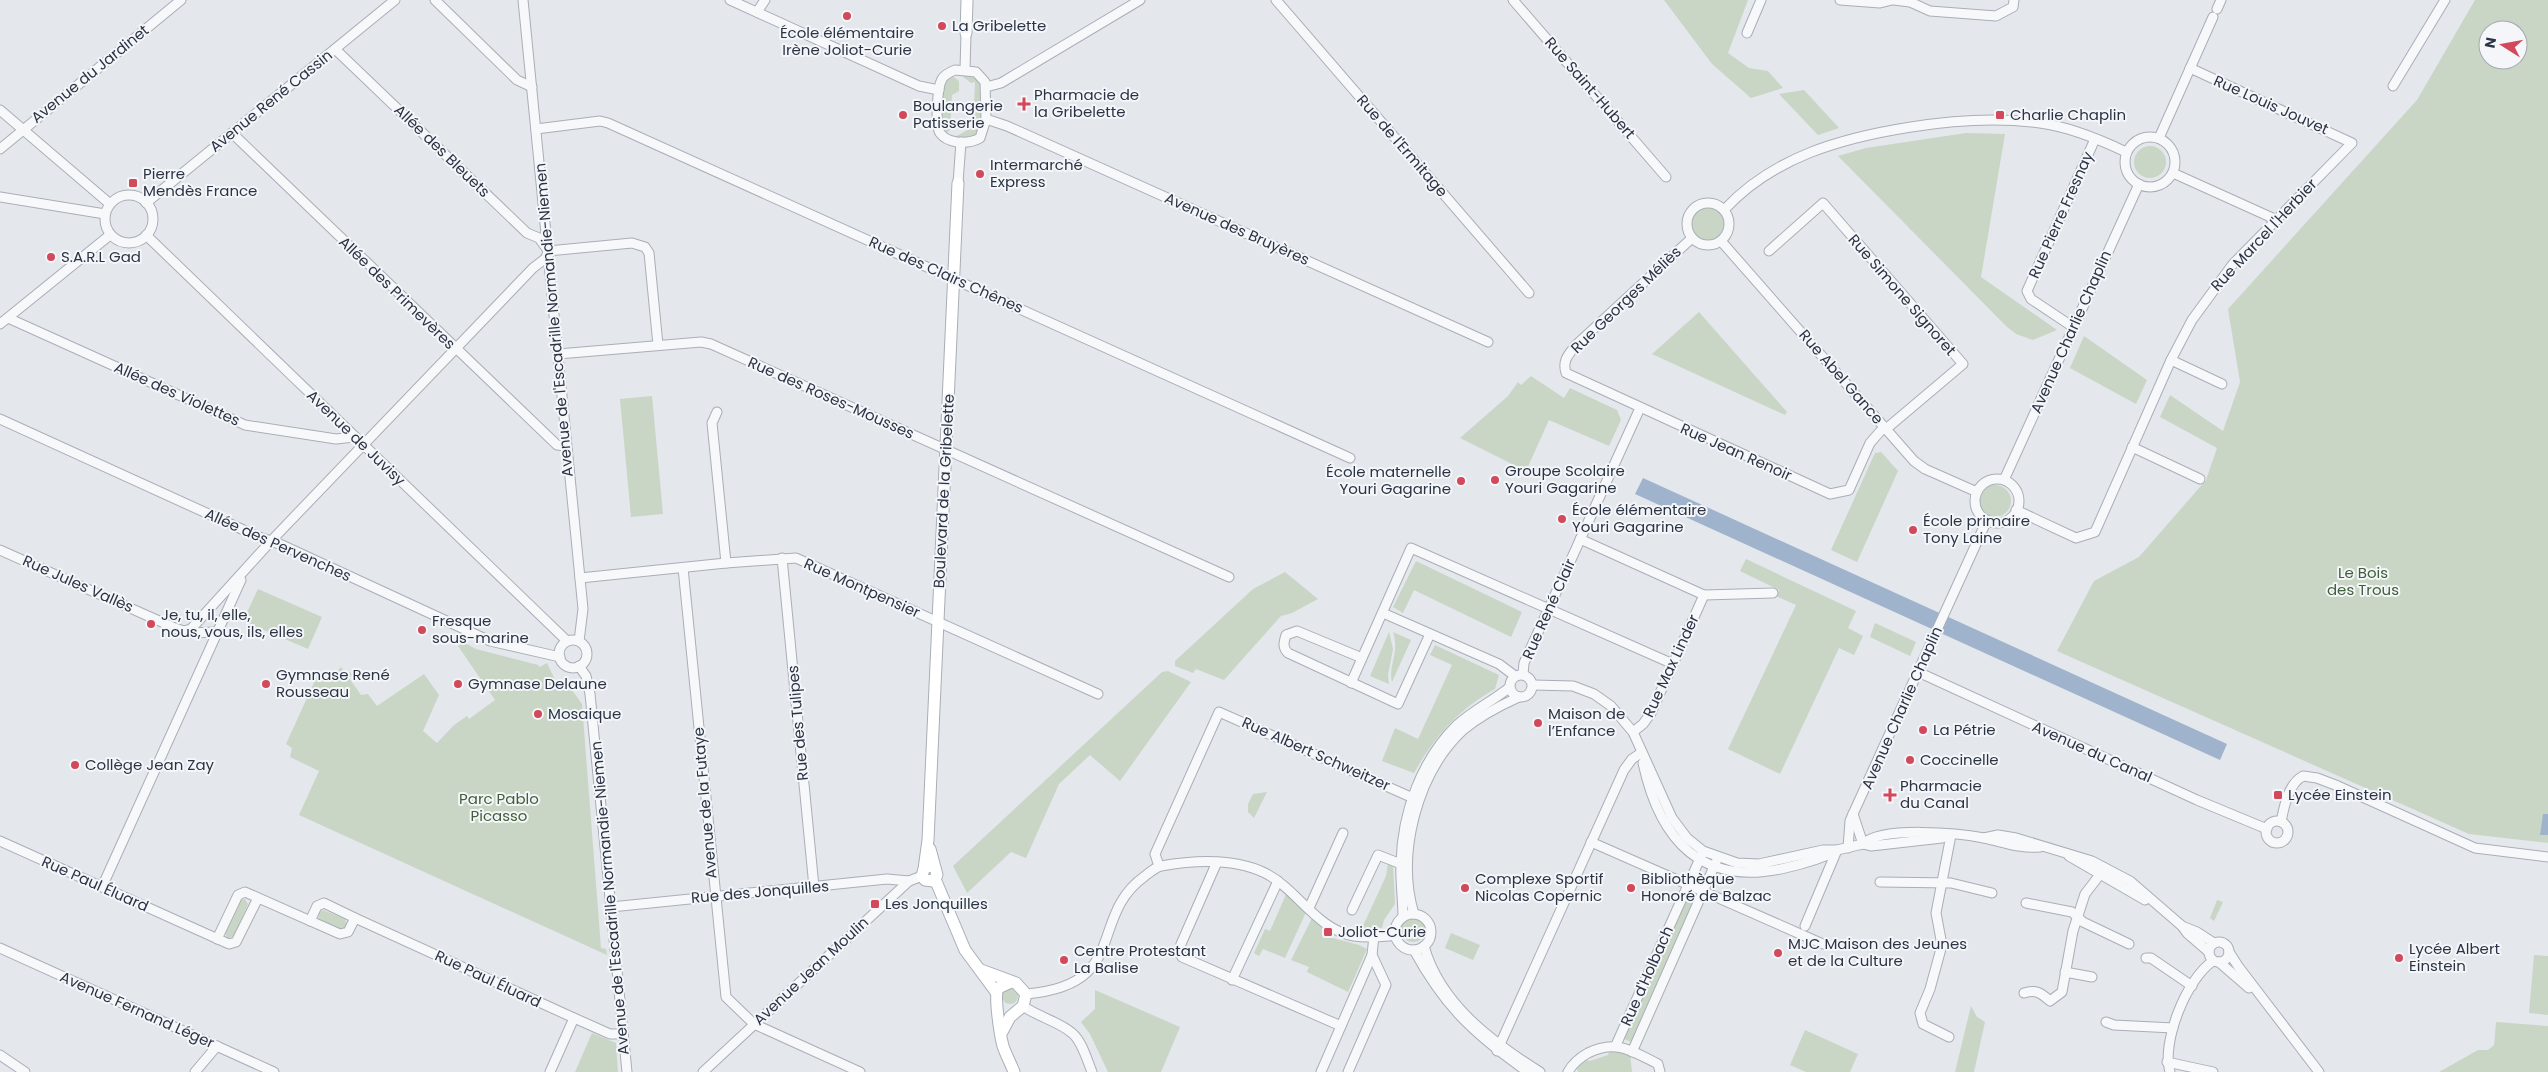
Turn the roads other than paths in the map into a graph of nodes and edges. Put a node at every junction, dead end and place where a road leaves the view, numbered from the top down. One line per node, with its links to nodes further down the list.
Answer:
1 (180, 0): 30 (street, Avenue du Jardinet)
2 (395, 0): 20 (street, Avenue René Cassin)
3 (434, 0): 24 (street)
4 (523, 0): 24 (street, Avenue de l'Escadrille Normandie-Niemen)
5 (730, 0): 17 (street)
6 (765, 0): 17 (street)
7 (967, 0): 18 (main road)
8 (1140, 0): 25 (street)
9 (1276, 0): 55 (street, Rue de l'Ermitage)
10 (1513, 0): 39 (street, Rue Saint-Hubert)
11 (1761, 0): 19 (street)
12 (1840, 0): 13 (street)
13 (1893, 0): 14 (street)
14 (2014, 0)
15 (2445, 0): 23 (street)
16 (2217, 9): 21 (street)
17 (757, 12): 26 (street)
18 (966, 33): 22 (street)
19 (1747, 33)
20 (335, 48): 31 (street, Avenue René Cassin); 52 (street, Allée des Bleuets)
21 (2190, 68): 32 (street); 35 (street, Rue Louis Jouvet)
22 (965, 70): 25 (street); 26 (street)
23 (2393, 86)
24 (532, 87): 29 (street, Avenue de l'Escadrille Normandie-Niemen)
25 (986, 87): 28 (street)
26 (939, 90): 34 (street)
27 (0, 110): 30 (street)
28 (986, 119): 34 (street); 59 (street, Avenue des Bruyères)
29 (536, 129): 52 (street, Avenue de l'Escadrille Normandie-Niemen); 54 (street, Rue des Clairs Chênes)
30 (23, 130): 36 (street, Avenue du Jardinet); 44 (street)
31 (232, 133): 43 (street, Avenue René Cassin); 61 (street, Allée des Primevères)
32 (2159, 138): 37 (street); 38 (street)
33 (2095, 139): 37 (street); 45 (street); 58 (street, Rue Pierre Fresnay)
34 (961, 142): 40 (street, Boulevard de la Gribelette)
35 (2352, 143): 47 (street, Rue Marcel l'Herbier)
36 (0, 148)
37 (2126, 152): 41 (street)
38 (2173, 172): 41 (street); 47 (street)
39 (1666, 177)
40 (958, 183): 54 (main road, Boulevard de la Gribelette)
41 (2138, 184): 58 (street, Avenue Charlie Chaplin)
42 (0, 197): 46 (street)
43 (146, 203): 44 (street); 49 (street)
44 (110, 204): 46 (street)
45 (1724, 210): 50 (street, Rue Georges Méliès); 51 (street)
46 (105, 214): 48 (street)
47 (2277, 220): 63 (street, Rue Marcel l'Herbier)
48 (110, 235): 49 (street); 56 (street)
49 (146, 235): 70 (street, Avenue de Juvisy)
50 (1692, 238): 51 (street, Rue Georges Méliès); 64 (street, Rue Georges Méliès)
51 (1720, 241): 69 (street, Rue Abel Gance)
52 (548, 251): 60 (street); 61 (street); 62 (street, Avenue de l'Escadrille Normandie-Niemen)
53 (1769, 251): 69 (street, Rue Simone Signoret)
54 (954, 278): 74 (main road, Boulevard de la Gribelette); 75 (street, Rue des Clairs Chênes)
55 (1529, 293)
56 (8, 318): 57 (street); 70 (street, Allée des Violettes)
57 (0, 324)
58 (2072, 328): 77 (street, Avenue Charlie Chaplin)
59 (1488, 342)
60 (658, 346): 62 (street, Rue des Roses-Mousses); 74 (street, Rue des Roses-Mousses)
61 (456, 349): 71 (street); 72 (street, Allée des Primevères)
62 (558, 354): 72 (street, Avenue de l'Escadrille Normandie-Niemen)
63 (2170, 360): 65 (street); 73 (street, Rue Marcel l'Herbier)
64 (1564, 365): 66 (street, Rue Jean Renoir)
65 (2222, 384)
66 (1640, 408): 69 (street, Rue Jean Renoir); 81 (street, Rue René Clair)
67 (718, 412): 85 (street)
68 (0, 420): 82 (street, Allée des Pervenches)
69 (1885, 428): 78 (street, Rue Abel Gance)
70 (354, 437): 71 (street, Avenue de Juvisy)
71 (363, 445): 82 (street); 98 (street, Avenue de Juvisy)
72 (566, 446): 89 (street, Avenue de l'Escadrille Normandie-Niemen)
73 (2132, 447): 76 (street); 79 (street, Rue Marcel l'Herbier)
74 (946, 451): 88 (street, Rue des Roses-Mousses); 94 (main road, Boulevard de la Gribelette)
75 (1350, 458)
76 (2200, 479)
77 (2004, 480): 78 (street); 79 (street)
78 (1977, 492): 80 (street)
79 (2016, 510): 80 (street)
80 (1987, 520): 104 (street, Avenue Charlie Chaplin)
81 (1580, 539): 91 (street); 92 (street, Rue René Clair)
82 (271, 541): 87 (street); 100 (street, Allée des Pervenches)
83 (0, 550): 95 (street, Rue Jules Vallès)
84 (782, 558): 85 (street, Rue Montpensier); 94 (street, Rue Montpensier); 138 (street, Rue des Tulipes)
85 (726, 563): 86 (street, Rue Montpensier)
86 (683, 568): 89 (street, Rue Montpensier); 141 (street, Avenue de la Futaye)
87 (244, 573): 95 (street); 96 (street)
88 (1229, 577)
89 (580, 578): 99 (street, Avenue de l'Escadrille Normandie-Niemen)
90 (1773, 593): 91 (street)
91 (1704, 595): 102 (street, Rue Max Linder)
92 (1549, 608): 93 (street); 102 (street); 105 (street, Rue René Clair)
93 (1383, 613): 97 (street); 101 (street)
94 (938, 622): 109 (street, Rue Montpensier); 131 (main road, Boulevard de la Gribelette)
95 (183, 631): 96 (street, Rue Jules Vallès)
96 (217, 632): 137 (street)
97 (1430, 634): 105 (street); 106 (street)
98 (567, 641): 99 (street); 100 (street)
99 (579, 641): 103 (street)
100 (560, 657): 103 (street)
101 (1362, 658): 106 (street); 106 (street)
102 (1673, 664): 111 (street, Rue Max Linder)
103 (580, 666): 144 (street, Avenue de l'Escadrille Normandie-Niemen)
104 (1918, 672): 114 (street, Avenue Charlie Chaplin); 116 (street, Avenue du Canal)
105 (1519, 675): 107 (street); 108 (street)
106 (1351, 683)
107 (1533, 685): 110 (street); 111 (street)
108 (1510, 687): 110 (street); 113 (street)
109 (1098, 694)
110 (1519, 697): 147 (street)
111 (1633, 732): 112 (street)
112 (1641, 753): 120 (street); 124 (street)
113 (1413, 798): 128 (street); 129 (street, Rue Albert Schweitzer)
114 (1853, 814): 121 (street); 122 (street, Avenue Charlie Chaplin)
115 (2281, 822): 116 (street); 116 (street, Avenue du Canal); 125 (street, Avenue du Canal)
116 (2267, 829)
117 (1343, 833): 145 (street)
118 (1951, 835): 121 (street); 130 (street); 135 (street)
119 (0, 841): 137 (street, Rue Paul Éluard)
120 (1591, 842): 136 (street); 189 (street)
121 (1863, 844): 122 (street)
122 (1848, 848): 123 (street)
123 (1837, 850): 127 (street); 152 (street)
124 (1701, 855): 127 (street); 136 (street, Rue d'Holbach)
125 (2548, 857)
126 (1217, 862): 129 (street); 133 (street); 171 (street)
127 (1716, 862): 139 (street, Rue d'Holbach)
128 (1401, 864): 146 (street); 149 (street)
129 (1159, 866): 177 (street)
130 (2103, 871): 148 (street); 153 (street)
131 (929, 873): 132 (street, Avenue Jean Moulin); 168 (main road, Boulevard de la Gribelette)
132 (909, 881): 138 (street, Rue des Jonquilles); 181 (street, Avenue Jean Moulin)
133 (1278, 881): 145 (street); 171 (street)
134 (1880, 882): 135 (street)
135 (1942, 883): 140 (street); 186 (street)
136 (1688, 885): 139 (street); 187 (street, Rue d'Holbach)
137 (102, 887): 156 (street, Rue Paul Éluard)
138 (814, 888): 141 (street, Rue des Jonquilles)
139 (1704, 892): 158 (street); 190 (street, Rue d'Holbach)
140 (1992, 893)
141 (714, 896): 144 (street, Rue des Jonquilles); 181 (street, Avenue de la Futaye)
142 (258, 898): 151 (street); 156 (street, Rue Paul Éluard); 156 (street)
143 (2026, 903): 148 (street)
144 (611, 907): 185 (street, Avenue de l'Escadrille Normandie-Niemen)
145 (1309, 908): 154 (street)
146 (1352, 910)
147 (1414, 914): 149 (street); 160 (street)
148 (2078, 915): 159 (street); 169 (street)
149 (1403, 917): 155 (street)
150 (355, 918): 151 (street); 151 (street, Rue Paul Éluard); 179 (street, Rue Paul Éluard)
151 (310, 921)
152 (1805, 926)
153 (2182, 926): 157 (street); 163 (street)
154 (1374, 936): 155 (street); 165 (street)
155 (1396, 936): 162 (street)
156 (217, 939)
157 (2214, 943): 163 (street); 164 (street)
158 (1823, 944)
159 (2129, 944)
160 (1424, 946): 162 (street); 189 (street)
161 (0, 948): 188 (street, Avenue Fernand Léger)
162 (1414, 950): 189 (street)
163 (2209, 952): 167 (street)
164 (2229, 952): 167 (street); 176 (street)
165 (1372, 954): 182 (street); 203 (street)
166 (2146, 958): 173 (street)
167 (2216, 962): 173 (street); 176 (street)
168 (980, 970): 172 (main road); 174 (main road, Boulevard de la Gribelette)
169 (2065, 972): 170 (street); 175 (street)
170 (2092, 977)
171 (1232, 980): 182 (street)
172 (1012, 982): 174 (main road); 177 (main road)
173 (2192, 986): 183 (street)
174 (996, 992): 178 (main road)
175 (2024, 993)
176 (2264, 1000): 210 (street)
177 (1021, 1004): 178 (main road); 184 (main road); 201 (street)
178 (999, 1007): 184 (main road)
179 (574, 1018): 185 (street, Rue Paul Éluard); 196 (street)
180 (2106, 1022): 183 (street)
181 (754, 1024): 198 (street, Avenue Jean Moulin); 199 (street, Avenue de la Futaye)
182 (1341, 1026): 202 (street)
183 (2173, 1028): 192 (street)
184 (1002, 1033): 200 (main road)
185 (623, 1034): 197 (street, Avenue de l'Escadrille Normandie-Niemen)
186 (1949, 1037)
187 (1616, 1045): 190 (street); 206 (street)
188 (217, 1046): 194 (street); 195 (street, Avenue Fernand Léger)
189 (1498, 1048): 204 (street); 205 (street)
190 (1632, 1052): 207 (street)
191 (0, 1055): 193 (street)
192 (2167, 1062): 208 (street); 209 (street)
193 (25, 1072)
194 (194, 1072)
195 (274, 1072)
196 (550, 1072)
197 (627, 1072)
198 (703, 1072)
199 (860, 1072)
200 (1014, 1072)
201 (1092, 1072)
202 (1321, 1072)
203 (1348, 1072)
204 (1528, 1072)
205 (1540, 1072)
206 (1568, 1072)
207 (1660, 1072)
208 (2170, 1072)
209 (2213, 1072)
210 (2320, 1072)

